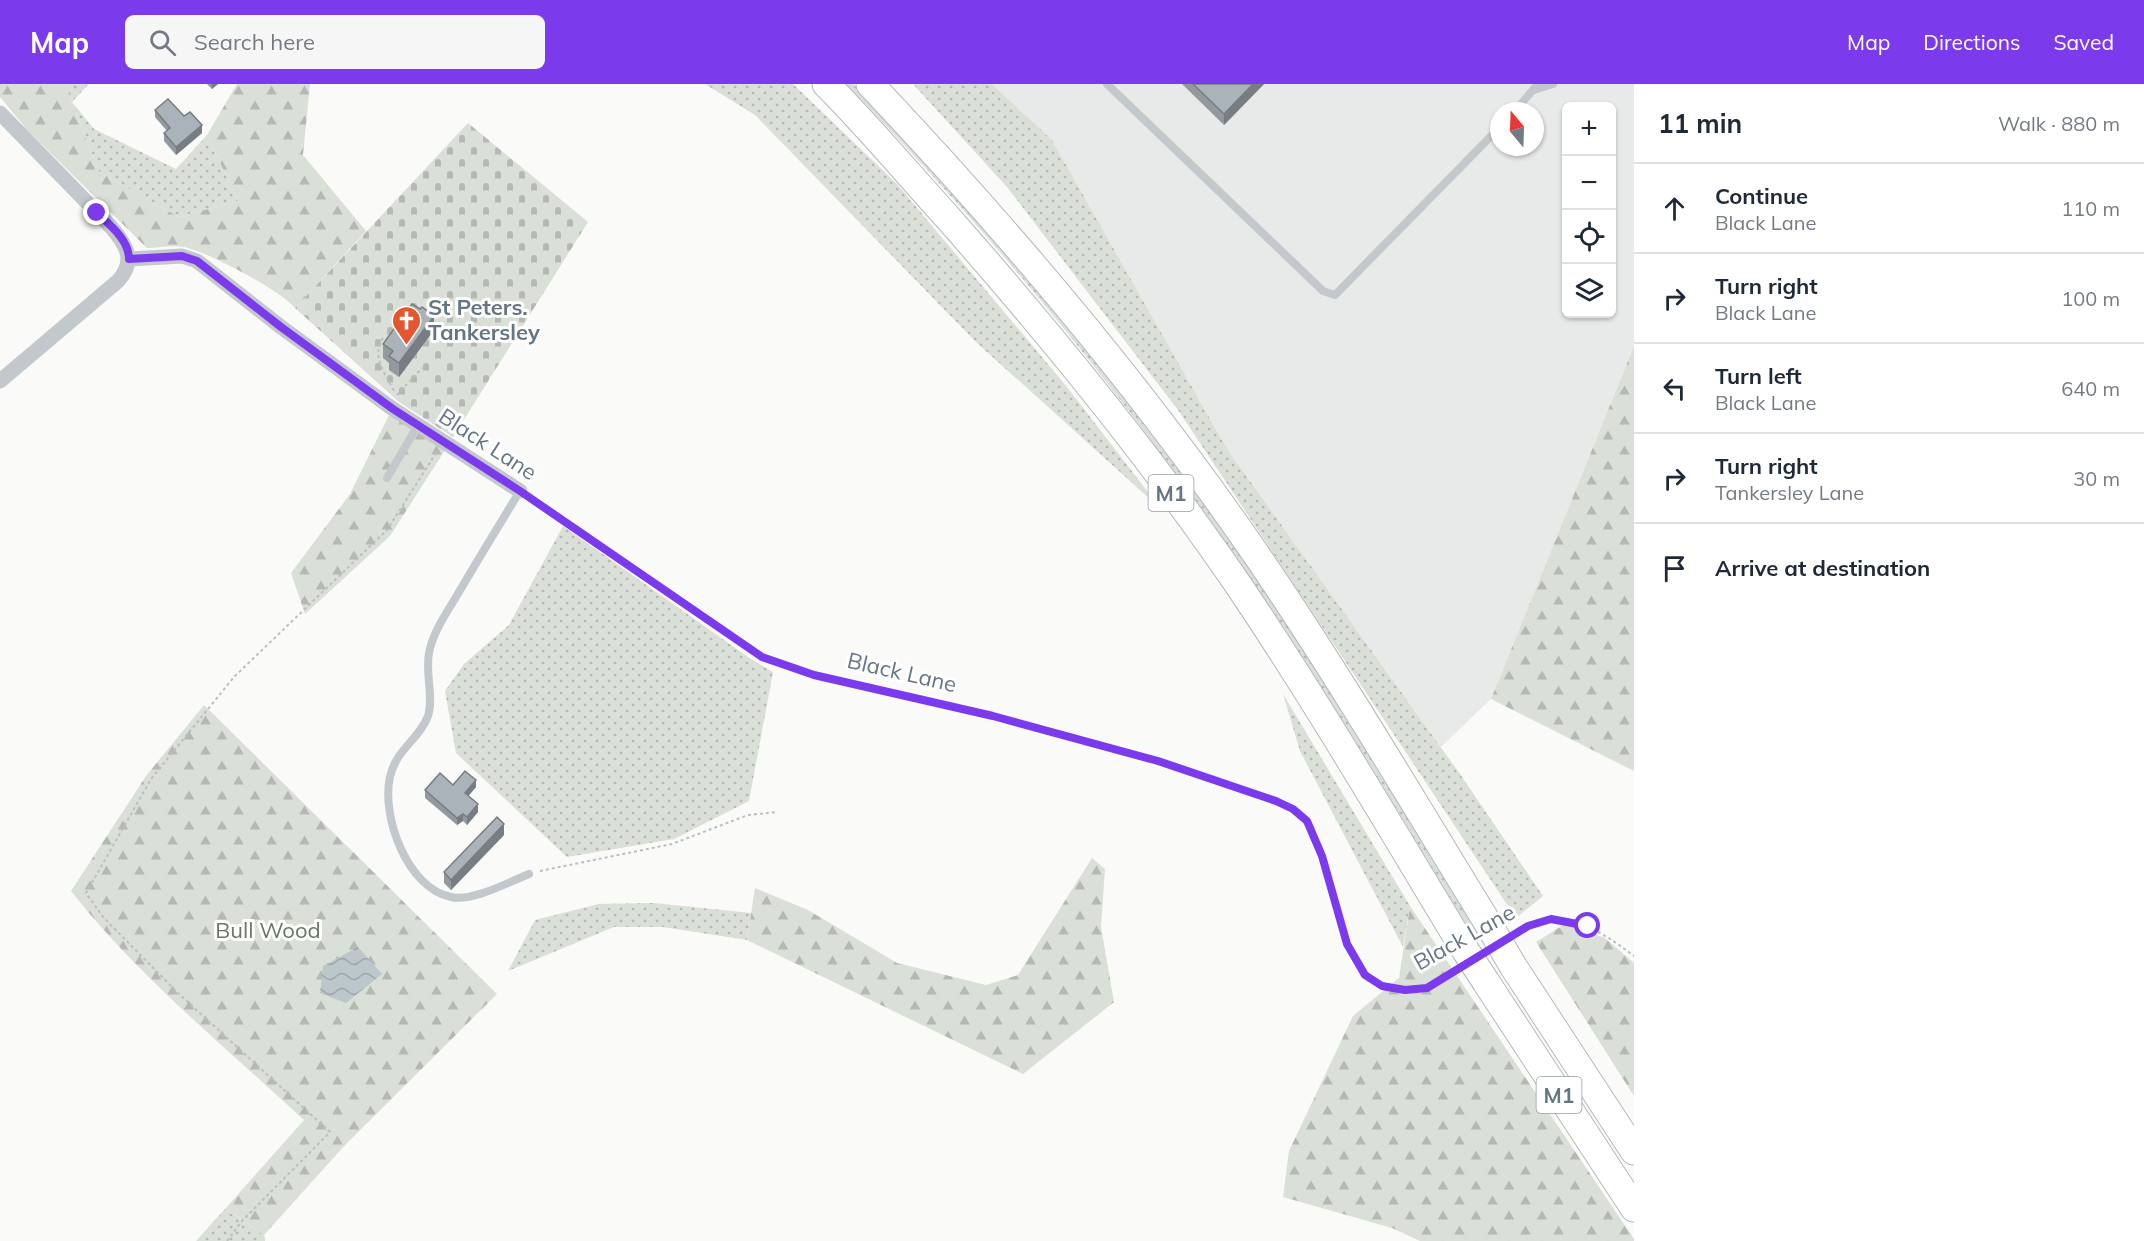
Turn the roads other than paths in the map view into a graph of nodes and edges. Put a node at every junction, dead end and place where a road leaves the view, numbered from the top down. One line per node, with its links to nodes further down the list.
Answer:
1 (826, 84): 16 (highway, M1, bridge)
2 (870, 84): 15 (highway, M1, bridge)
3 (1107, 84): 8 (lane)
4 (1553, 84): 5 (lane)
5 (1535, 86): 6 (lane)
6 (1522, 102)
7 (0, 113): 9 (street)
8 (1490, 137)
9 (129, 259): 10 (street); 11 (street, Black Lane)
10 (0, 381)
11 (418, 425): 12 (lane); 13 (street, Black Lane)
12 (387, 478)
13 (520, 491): 14 (lane)
14 (528, 874)
15 (1634, 1151)
16 (1634, 1208)

